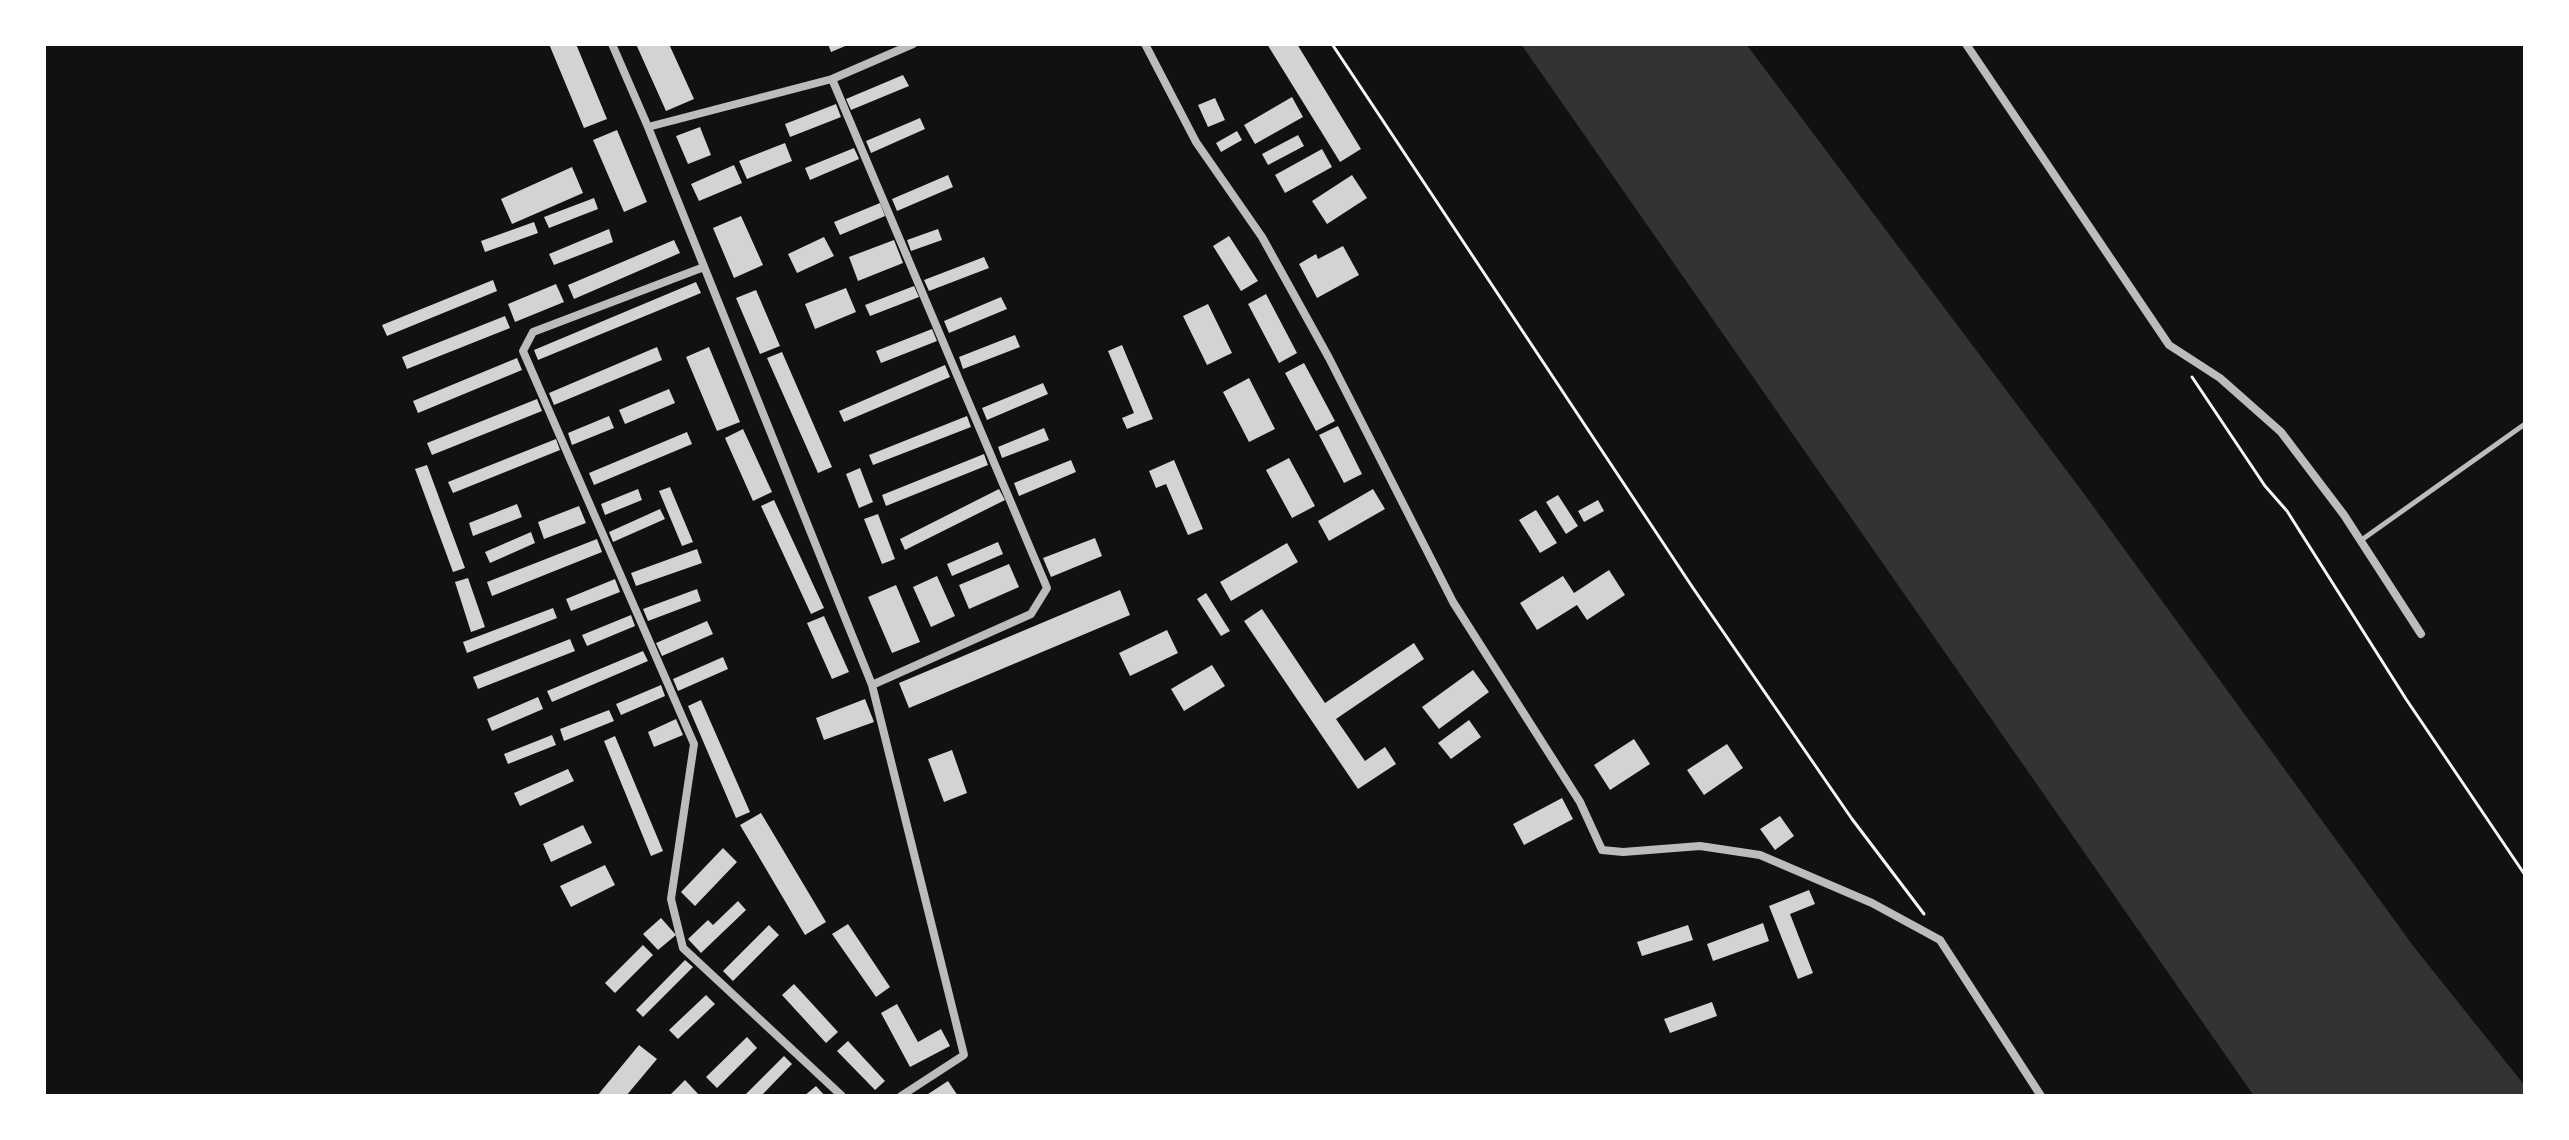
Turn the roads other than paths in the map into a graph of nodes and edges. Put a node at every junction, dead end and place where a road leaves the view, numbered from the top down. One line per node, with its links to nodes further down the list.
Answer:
1 (612, 44): 6 (street)
2 (913, 44): 5 (street)
3 (1145, 44): 14 (street)
4 (1966, 44): 9 (street)
5 (832, 79): 6 (street); 11 (street)
6 (648, 127): 7 (street)
7 (704, 267): 11 (street); 12 (street)
8 (2525, 424): 9 (lane)
9 (2360, 541): 10 (street)
10 (2421, 634)
11 (872, 685): 13 (street)
12 (842, 1096)
13 (901, 1096)
14 (2041, 1096)

